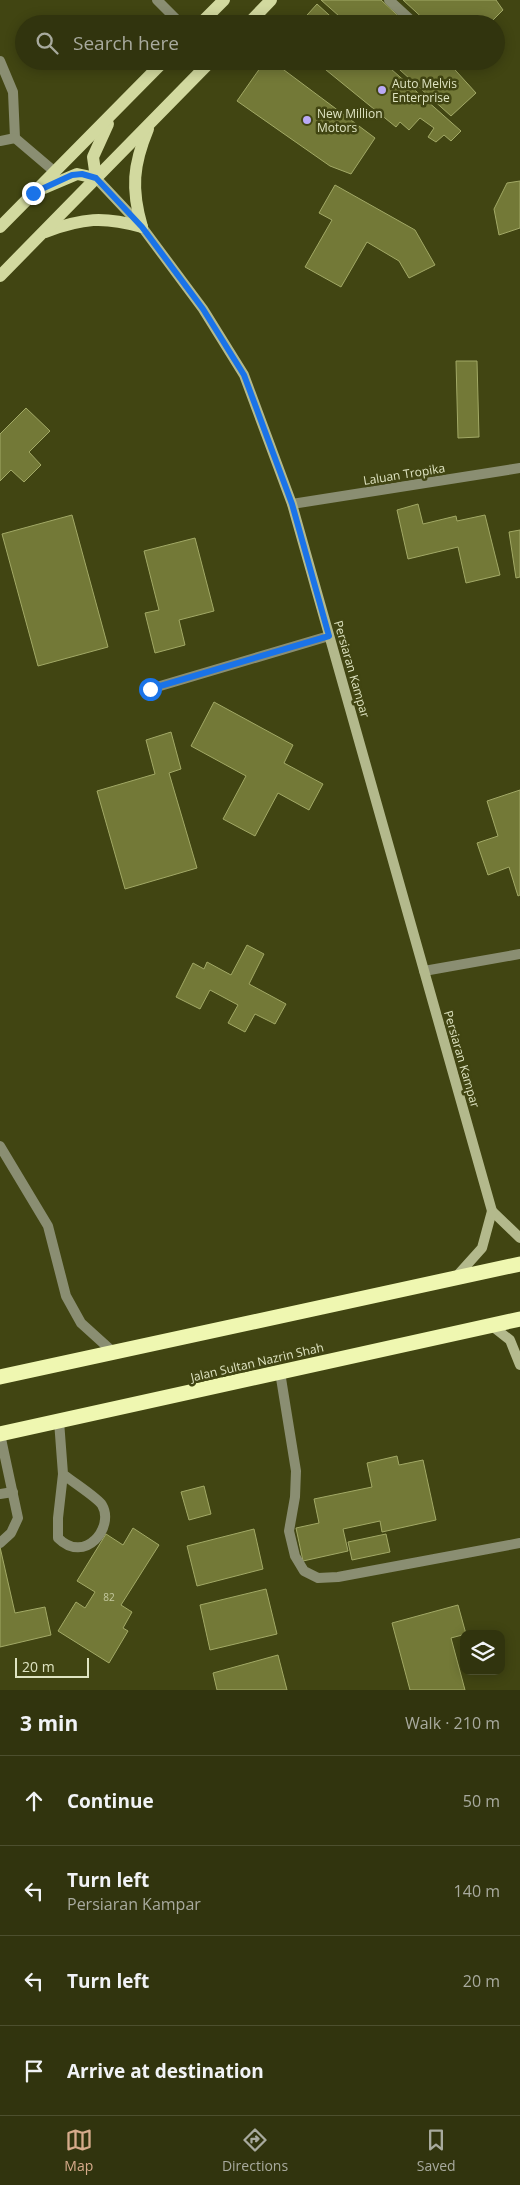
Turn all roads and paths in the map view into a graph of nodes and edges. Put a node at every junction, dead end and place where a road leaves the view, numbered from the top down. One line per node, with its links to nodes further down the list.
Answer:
1 (156, 0): 5 (street)
2 (224, 0): 6 (main road)
3 (271, 0): 7 (main road)
4 (390, 0): 8 (street)
5 (172, 15)
6 (209, 15)
7 (257, 15)
8 (406, 15)
9 (0, 61): 14 (street)
10 (155, 70): 12 (main road)
11 (202, 70): 13 (main road)
12 (119, 107): 16 (main road); 17 (main road)
13 (151, 122): 17 (main road); 20 (main road)
14 (15, 138): 15 (street); 16 (street)
15 (0, 140)
16 (55, 172): 18 (main road)
17 (96, 178): 18 (main road); 20 (street, Persiaran Kampar); 21 (main road)
18 (33, 193): 19 (main road)
19 (0, 227)
20 (142, 227): 21 (main road); 24 (street, Persiaran Kampar)
21 (42, 234): 22 (main road)
22 (0, 276)
23 (520, 468): 24 (street, Laluan Tropika)
24 (292, 504): 25 (street, Persiaran Kampar)
25 (329, 636): 26 (street); 28 (street, Persiaran Kampar)
26 (150, 689)
27 (520, 954): 28 (street)
28 (424, 970): 30 (street, Persiaran Kampar)
29 (0, 1146): 36 (street)
30 (492, 1211): 31 (street); 33 (street)
31 (520, 1238)
32 (520, 1264): 33 (highway)
33 (456, 1277): 36 (highway)
34 (520, 1319): 35 (highway, Jalan Sultan Nazrin Shah)
35 (492, 1325): 37 (street); 38 (highway, Jalan Sultan Nazrin Shah)
36 (113, 1352): 39 (highway)
37 (520, 1366)
38 (280, 1372): 40 (highway, Jalan Sultan Nazrin Shah); 45 (street)
39 (0, 1377)
40 (59, 1421): 41 (highway, Jalan Sultan Nazrin Shah); 42 (street)
41 (0, 1434): 43 (street)
42 (63, 1474): 42 (street)
43 (13, 1492): 44 (street); 46 (street)
44 (0, 1494)
45 (520, 1542)
46 (0, 1543)

